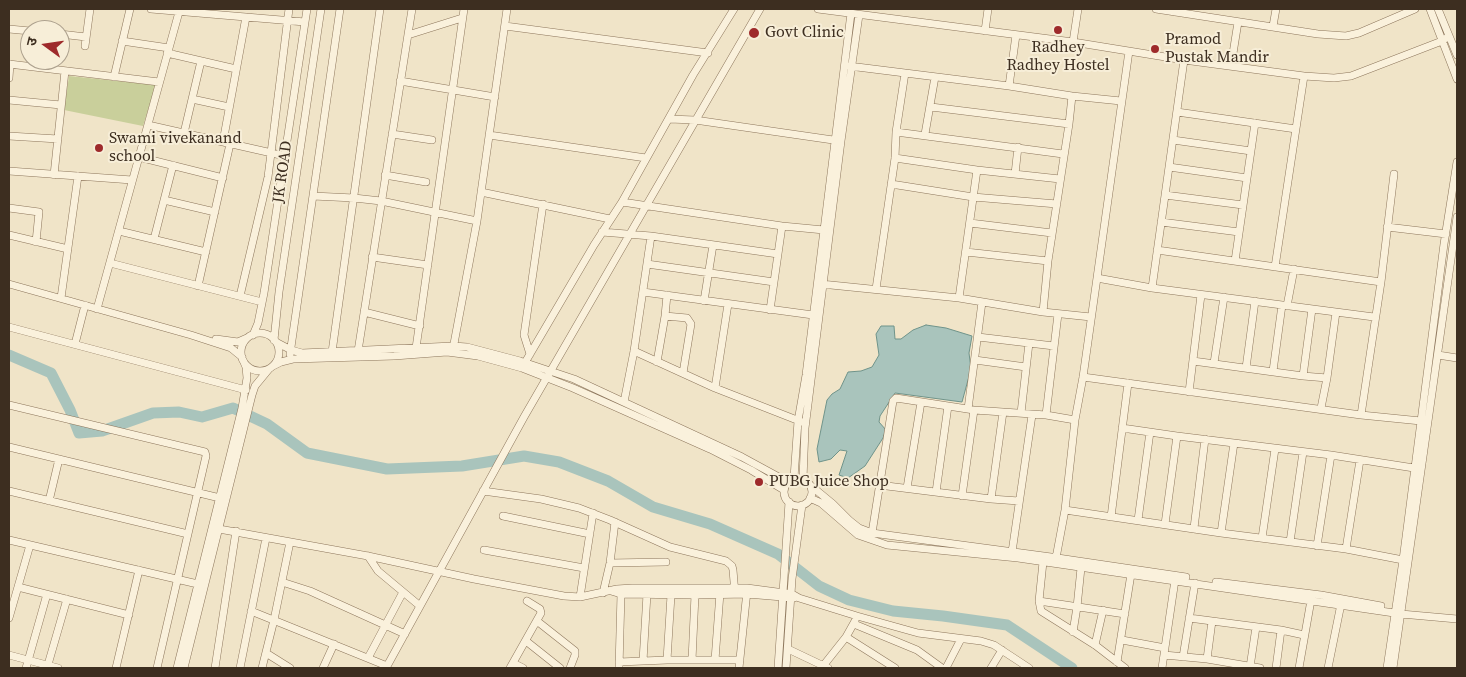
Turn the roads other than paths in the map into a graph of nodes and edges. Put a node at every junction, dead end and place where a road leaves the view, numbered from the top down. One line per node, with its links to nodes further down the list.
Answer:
1 (90, 9): 41 (street)
2 (130, 9): 42 (street)
3 (151, 9): 23 (street)
4 (289, 9): 31 (street)
5 (307, 9): 32 (street, JK ROAD)
6 (321, 9): 205 (street, JK ROAD)
7 (340, 9): 120 (street)
8 (380, 9): 122 (street)
9 (412, 9): 38 (street)
10 (464, 9): 30 (street)
11 (507, 9): 34 (street)
12 (734, 9): 48 (street)
13 (760, 9): 78 (street)
14 (818, 9): 27 (street)
15 (988, 9): 36 (street)
16 (1078, 9): 44 (street)
17 (1156, 9): 22 (street)
18 (1276, 9): 35 (street)
19 (1415, 9): 26 (street)
20 (1430, 9): 43 (street)
21 (1438, 9): 40 (street)
22 (1166, 10): 25 (street)
23 (179, 12): 24 (street); 46 (street)
24 (219, 12): 29 (street)
25 (1200, 12): 33 (street)
26 (1402, 12): 35 (street)
27 (851, 13): 28 (street); 53 (street)
28 (859, 15): 36 (street); 53 (street)
29 (246, 17): 31 (street); 55 (street)
30 (462, 18): 38 (street); 67 (street)
31 (287, 20): 32 (street); 96 (street)
32 (305, 22): 98 (street, JK ROAD)
33 (1238, 22): 35 (street); 54 (street)
34 (504, 26): 48 (street); 70 (street)
35 (1273, 26)
36 (985, 31): 39 (street)
37 (70, 35): 41 (street)
38 (408, 35): 65 (street)
39 (1016, 35): 44 (street); 66 (street)
40 (1450, 36): 43 (street); 49 (street)
41 (86, 37): 45 (street)
42 (122, 41): 46 (street); 60 (street)
43 (1442, 41): 59 (street); 63 (street)
44 (1072, 42): 47 (street)
45 (86, 46)
46 (168, 50): 51 (street); 64 (street)
47 (1129, 51): 50 (street); 72 (street)
48 (708, 53): 77 (street)
49 (1457, 55)
50 (1184, 60): 54 (street); 76 (street)
51 (201, 61): 55 (street); 69 (street)
52 (10, 64): 62 (street)
53 (849, 66): 58 (street); 92 (street)
54 (1231, 66): 59 (street)
55 (236, 69): 74 (street)
56 (62, 70): 57 (street)
57 (65, 71): 60 (street); 73 (street)
58 (905, 73): 61 (street); 83 (street)
59 (1304, 76): 82 (street)
60 (114, 77): 64 (street)
61 (935, 77): 66 (street); 75 (street)
62 (9, 78)
63 (1457, 78)
64 (160, 82): 81 (street)
65 (400, 82): 67 (street); 85 (street)
66 (1009, 86): 68 (street)
67 (452, 90): 70 (street); 132 (street)
68 (1072, 96): 72 (street); 80 (street)
69 (192, 98): 74 (street); 84 (street)
70 (495, 98): 87 (street)
71 (9, 100): 73 (street)
72 (1121, 101): 167 (street)
73 (61, 105): 89 (street)
74 (229, 107): 93 (street)
75 (931, 107): 80 (street); 86 (street)
76 (1177, 112): 79 (street); 91 (street)
77 (669, 119): 78 (street); 100 (street)
78 (695, 120): 92 (street); 129 (street)
79 (1255, 123): 82 (street); 95 (street)
80 (1069, 124): 97 (street)
81 (148, 125): 84 (street); 99 (street)
82 (1296, 129): 164 (street)
83 (896, 132): 86 (street); 101 (street)
84 (184, 133): 93 (street)
85 (392, 134): 90 (street); 110 (street)
86 (925, 134): 94 (street)
87 (489, 135): 100 (street); 118 (street)
88 (9, 136): 89 (street)
89 (58, 139): 109 (street)
90 (432, 140)
91 (1173, 140): 95 (street); 104 (street)
92 (838, 141): 140 (street); 171 (street)
93 (227, 143): 96 (street); 112 (street)
94 (1018, 148): 97 (street); 107 (street)
95 (1251, 151): 113 (street)
96 (271, 153): 98 (street); 178 (street)
97 (1063, 154): 114 (street)
98 (284, 156): 184 (street, JK ROAD)
99 (139, 157): 103 (street); 115 (street)
100 (646, 158): 125 (street)
101 (895, 158): 105 (street); 117 (street)
102 (1457, 162): 146 (street)
103 (173, 165): 112 (street); 123 (street)
104 (1169, 167): 113 (street); 119 (street)
105 (977, 170): 107 (street); 121 (street)
106 (9, 171): 109 (street)
107 (1015, 174): 114 (street)
108 (1394, 174): 139 (street)
109 (54, 175): 111 (street)
110 (385, 175): 116 (street); 124 (street)
111 (78, 176): 115 (street); 153 (street)
112 (223, 178): 131 (street)
113 (1247, 178): 128 (street)
114 (1060, 179): 127 (street)
115 (132, 180): 142 (street)
116 (426, 182)
117 (891, 184): 121 (street); 174 (street)
118 (481, 192): 126 (street); 135 (street)
119 (1165, 195): 128 (street); 136 (street)
120 (314, 196): 122 (street); 211 (street)
121 (973, 197): 127 (street); 137 (street)
122 (354, 198): 124 (street); 214 (street)
123 (164, 200): 131 (street); 150 (street)
124 (381, 202): 132 (street); 158 (street)
125 (622, 202): 129 (street); 134 (street)
126 (544, 204): 134 (street); 215 (street)
127 (1057, 204): 145 (street)
128 (1243, 205): 144 (street)
129 (646, 206): 138 (street); 148 (street)
130 (9, 208): 151 (street)
131 (215, 212): 155 (street)
132 (435, 213): 135 (street); 163 (street)
133 (1457, 217): 141 (street)
134 (610, 219): 143 (street)
135 (477, 221): 210 (street)
136 (1161, 222): 144 (street); 154 (street)
137 (970, 223): 145 (street); 156 (street)
138 (782, 226): 140 (street); 157 (street)
139 (1387, 227): 146 (street); 169 (street)
140 (824, 230): 171 (street)
141 (1456, 230): 216 (street)
142 (119, 231): 150 (street); 161 (street)
143 (602, 232): 148 (street); 215 (street)
144 (1239, 232): 160 (street)
145 (1052, 233): 159 (street)
146 (1446, 234): 252 (street)
147 (9, 235): 151 (street)
148 (628, 235): 149 (street); 228 (street)
149 (651, 236): 152 (street); 162 (street)
150 (154, 239): 155 (street)
151 (36, 242): 153 (street)
152 (713, 245): 157 (street); 166 (street)
153 (68, 249): 180 (street)
154 (1157, 250): 160 (street); 173 (street)
155 (206, 252): 172 (street)
156 (966, 252): 159 (street); 181 (street)
157 (778, 254): 168 (street)
158 (372, 257): 163 (street); 192 (street)
159 (1048, 261): 193 (street)
160 (1235, 261): 164 (street)
161 (110, 263): 172 (street); 189 (street)
162 (647, 264): 166 (street); 175 (street)
163 (428, 265): 200 (street)
164 (1275, 267): 165 (street)
165 (1294, 269): 169 (street); 188 (street)
166 (709, 272): 168 (street); 182 (street)
167 (1097, 278): 173 (street); 198 (street)
168 (774, 282): 191 (street)
169 (1380, 282): 199 (street)
170 (9, 284): 180 (street)
171 (820, 284): 174 (street); 196 (street); 253 (street)
172 (198, 286): 178 (street)
173 (1152, 288): 176 (street)
174 (876, 289): 181 (street)
175 (643, 292): 177 (street); 213 (street)
176 (1201, 294): 179 (street); 221 (street)
177 (666, 295): 182 (street); 197 (street)
178 (240, 296): 184 (street)
179 (1224, 297): 183 (street); 223 (street)
180 (61, 298): 187 (street)
181 (959, 298): 185 (street)
182 (704, 301): 186 (street)
183 (1255, 301): 188 (street); 227 (street)
184 (262, 302): 203 (street, JK ROAD)
185 (982, 302): 193 (street); 204 (street)
186 (728, 304): 191 (street); 236 (street)
187 (85, 305): 189 (street); 207 (street)
188 (1285, 306): 190 (street); 229 (street)
189 (97, 308): 202 (street)
190 (1312, 309): 194 (street); 231 (street)
191 (770, 310): 196 (street)
192 (364, 312): 200 (street); 212 (street)
193 (1043, 312): 195 (street)
194 (1336, 312): 199 (street); 234 (street)
195 (1058, 314): 198 (street); 208 (street)
196 (813, 315): 253 (street)
197 (665, 316): 222 (street); 230 (street)
198 (1091, 317): 233 (street)
199 (1374, 317): 250 (street)
200 (420, 326): 209 (street)
201 (9, 327): 207 (street)
202 (191, 335): 203 (street); 218 (street)
203 (251, 336): 205 (street); 218 (street)
204 (978, 336): 206 (street); 220 (street)
205 (275, 341): 211 (street); 226 (street)
206 (1030, 343): 208 (street); 225 (street)
207 (75, 344): 237 (street)
208 (1054, 346): 249 (street)
209 (416, 348): 210 (street); 212 (street)
210 (453, 349): 219 (street); 224 (street)
211 (291, 350): 214 (street); 219 (street)
212 (358, 351): 214 (street)
213 (634, 351): 222 (street); 239 (street)
214 (332, 352)
215 (530, 354): 224 (street)
216 (1438, 355): 217 (street); 349 (street)
217 (1457, 358)
218 (242, 359): 226 (street); 237 (street)
219 (290, 360): 226 (street)
220 (975, 360): 225 (street); 245 (street)
221 (1193, 361): 223 (street); 238 (street)
222 (657, 362): 230 (street)
223 (1214, 363): 227 (street)
224 (523, 365): 228 (street); 232 (street)
225 (1026, 367): 247 (street)
226 (271, 368): 244 (street)
227 (1246, 368): 229 (street)
228 (552, 371): 232 (street); 239 (street)
229 (1273, 372): 231 (street)
230 (683, 373): 236 (street)
231 (1303, 376): 234 (street)
232 (546, 377): 271 (street); 273 (street)
233 (1083, 377): 235 (street); 251 (street)
234 (1328, 378): 243 (street)
235 (1128, 383): 238 (street); 254 (street)
236 (716, 388): 253 (street)
237 (246, 390): 244 (street)
238 (1189, 392): 243 (street)
239 (624, 402): 268 (street)
240 (920, 402): 242 (street); 270 (street); 272 (street)
241 (9, 406): 276 (street)
242 (948, 406): 245 (street); 275 (street)
243 (1321, 408): 250 (street)
244 (246, 409): 266 (street)
245 (971, 410): 246 (street); 277 (street)
246 (1004, 412): 247 (street); 280 (street)
247 (1021, 413): 248 (street)
248 (1032, 415): 249 (street); 282 (street)
249 (1046, 415): 251 (street)
250 (1361, 415): 252 (street)
251 (1075, 420): 285 (street)
252 (1422, 420): 265 (street)
253 (802, 422): 267 (street); 268 (street)
254 (1122, 428): 255 (street); 288 (street)
255 (1150, 432): 256 (street); 289 (street)
256 (1177, 436): 257 (street); 291 (street)
257 (1205, 439): 258 (street); 293 (street)
258 (1234, 443): 260 (street); 296 (street)
259 (9, 447): 263 (street)
260 (1275, 449): 261 (street); 300 (street)
261 (1303, 452): 262 (street); 303 (street)
262 (1331, 455): 264 (street); 305 (street)
263 (59, 459): 276 (street); 281 (street)
264 (1360, 460): 265 (street); 306 (street)
265 (1414, 468): 311 (street)
266 (230, 474): 278 (street); 292 (street)
267 (803, 479): 268 (street); 269 (street)
268 (791, 480): 273 (street)
269 (810, 485): 279 (street); 295 (street)
270 (879, 485): 272 (street); 295 (street)
271 (485, 488): 286 (street); 318 (street)
272 (907, 488): 275 (street)
273 (784, 490): 283 (street)
274 (9, 491): 281 (street)
275 (936, 492): 277 (street)
276 (198, 493): 278 (street); 297 (street)
277 (962, 496): 280 (street)
278 (220, 498): 325 (street)
279 (810, 498): 284 (street); 313 (street)
280 (991, 499): 282 (street)
281 (49, 501): 297 (street)
282 (1019, 501): 308 (street)
283 (790, 502): 284 (street); 321 (street)
284 (802, 505): 321 (street)
285 (1064, 510): 288 (street); 310 (street)
286 (593, 513): 290 (street); 298 (street)
287 (503, 516): 298 (street)
288 (1111, 517): 289 (street)
289 (1138, 520): 291 (street)
290 (616, 522): 314 (street); 327 (street)
291 (1165, 524): 293 (street)
292 (219, 528): 294 (street); 325 (street)
293 (1194, 528): 296 (street)
294 (236, 531): 299 (street); 400 (street)
295 (872, 533): 308 (street)
296 (1221, 533): 300 (street)
297 (188, 534): 320 (street)
298 (590, 534): 315 (street)
299 (266, 538): 302 (street); 348 (street)
300 (1262, 538): 303 (street)
301 (9, 540): 304 (street)
302 (290, 542): 309 (street); 323 (street)
303 (1290, 542): 305 (street)
304 (30, 545): 317 (street); 326 (street)
305 (1317, 546): 306 (street)
306 (1346, 549): 311 (street)
307 (484, 550): 315 (street)
308 (1012, 552): 310 (street)
309 (368, 556): 318 (street); 329 (street)
310 (1056, 558): 349 (street)
311 (1403, 560): 349 (street)
312 (666, 562): 314 (street)
313 (1043, 562): 316 (street); 343 (street)
314 (610, 563): 330 (street)
315 (584, 568): 338 (street)
316 (1080, 568): 319 (street); 346 (street)
317 (139, 570): 320 (street); 351 (street)
318 (440, 571): 338 (street); 345 (street)
319 (1131, 574): 322 (street); 350 (street)
320 (177, 579): 325 (street); 397 (street)
321 (788, 579): 337 (street); 339 (street)
322 (1176, 580): 324 (street); 374 (street)
323 (282, 582): 356 (street); 360 (street)
324 (1195, 583): 341 (street); 354 (street)
325 (202, 585): 398 (street); 399 (street)
326 (18, 587): 332 (street); 353 (street)
327 (735, 591): 328 (street); 330 (street); 331 (street)
328 (747, 591): 337 (street); 386 (street)
329 (403, 592): 345 (street); 360 (street)
330 (607, 592): 333 (street); 338 (street)
331 (720, 593): 336 (street); 383 (street)
332 (47, 594): 340 (street); 380 (street)
333 (621, 594): 334 (street); 387 (street)
334 (647, 594): 335 (street); 384 (street)
335 (672, 595): 336 (street); 381 (street)
336 (695, 595): 382 (street)
337 (783, 595): 339 (street); 408 (street)
338 (580, 597)
339 (794, 597): 352 (street); 372 (street)
340 (67, 599): 351 (street); 390 (street)
341 (1312, 600): 344 (street); 365 (street)
342 (526, 601): 358 (street)
343 (1039, 601): 346 (street); 363 (street)
344 (1341, 604): 349 (street); 419 (street)
345 (420, 606): 364 (street)
346 (1077, 607): 347 (street); 363 (street)
347 (1103, 610): 350 (street); 371 (street)
348 (251, 611): 356 (street); 401 (street)
349 (1399, 611): 355 (street); 420 (street); 421 (street)
350 (1125, 614): 368 (street)
351 (129, 615): 396 (street)
352 (857, 616): 359 (street); 367 (street)
353 (9, 618)
354 (1189, 618): 357 (street); 377 (street)
355 (1457, 619)
356 (274, 620): 370 (street); 375 (street)
357 (1212, 621): 361 (street); 379 (street)
358 (537, 622): 369 (street); 407 (street)
359 (854, 624): 366 (street); 411 (street)
360 (386, 625): 364 (street); 378 (street)
361 (1256, 627): 362 (street); 393 (street)
362 (1281, 630): 365 (street); 417 (street)
363 (1073, 632): 371 (street)
364 (405, 634): 391 (street)
365 (1304, 635): 418 (street)
366 (846, 637): 392 (street); 410 (street)
367 (961, 639): 373 (street); 411 (street)
368 (1122, 640): 374 (street); 385 (street)
369 (526, 641): 388 (street); 406 (street)
370 (334, 644): 378 (street); 404 (street)
371 (1095, 645): 385 (street)
372 (788, 649): 392 (street); 409 (street)
373 (1002, 650): 412 (street); 413 (street)
374 (1164, 651): 377 (street); 415 (street)
375 (266, 652): 402 (street); 403 (street)
376 (9, 655): 380 (street)
377 (1183, 657): 379 (street)
378 (368, 658): 391 (street)
379 (1207, 659): 389 (street)
380 (28, 660): 390 (street); 394 (street)
381 (667, 660): 382 (street); 384 (street)
382 (692, 660): 383 (street)
383 (715, 660): 386 (street)
384 (643, 661): 387 (street)
385 (1117, 662): 414 (street)
386 (740, 664)
387 (619, 665)
388 (512, 666): 405 (street)
389 (1230, 666): 393 (street)
390 (48, 667): 395 (street)
391 (386, 667)
392 (826, 667)
393 (1250, 667): 416 (street)
394 (26, 668)
395 (58, 668)
396 (116, 668)
397 (157, 668)
398 (177, 668)
399 (184, 668)
400 (215, 668)
401 (240, 668)
402 (262, 668)
403 (290, 668)
404 (323, 668)
405 (523, 668)
406 (560, 668)
407 (570, 668)
408 (778, 668)
409 (786, 668)
410 (895, 668)
411 (944, 668)
412 (991, 668)
413 (1029, 668)
414 (1125, 668)
415 (1162, 668)
416 (1260, 668)
417 (1276, 668)
418 (1299, 668)
419 (1328, 668)
420 (1387, 668)
421 (1393, 668)

